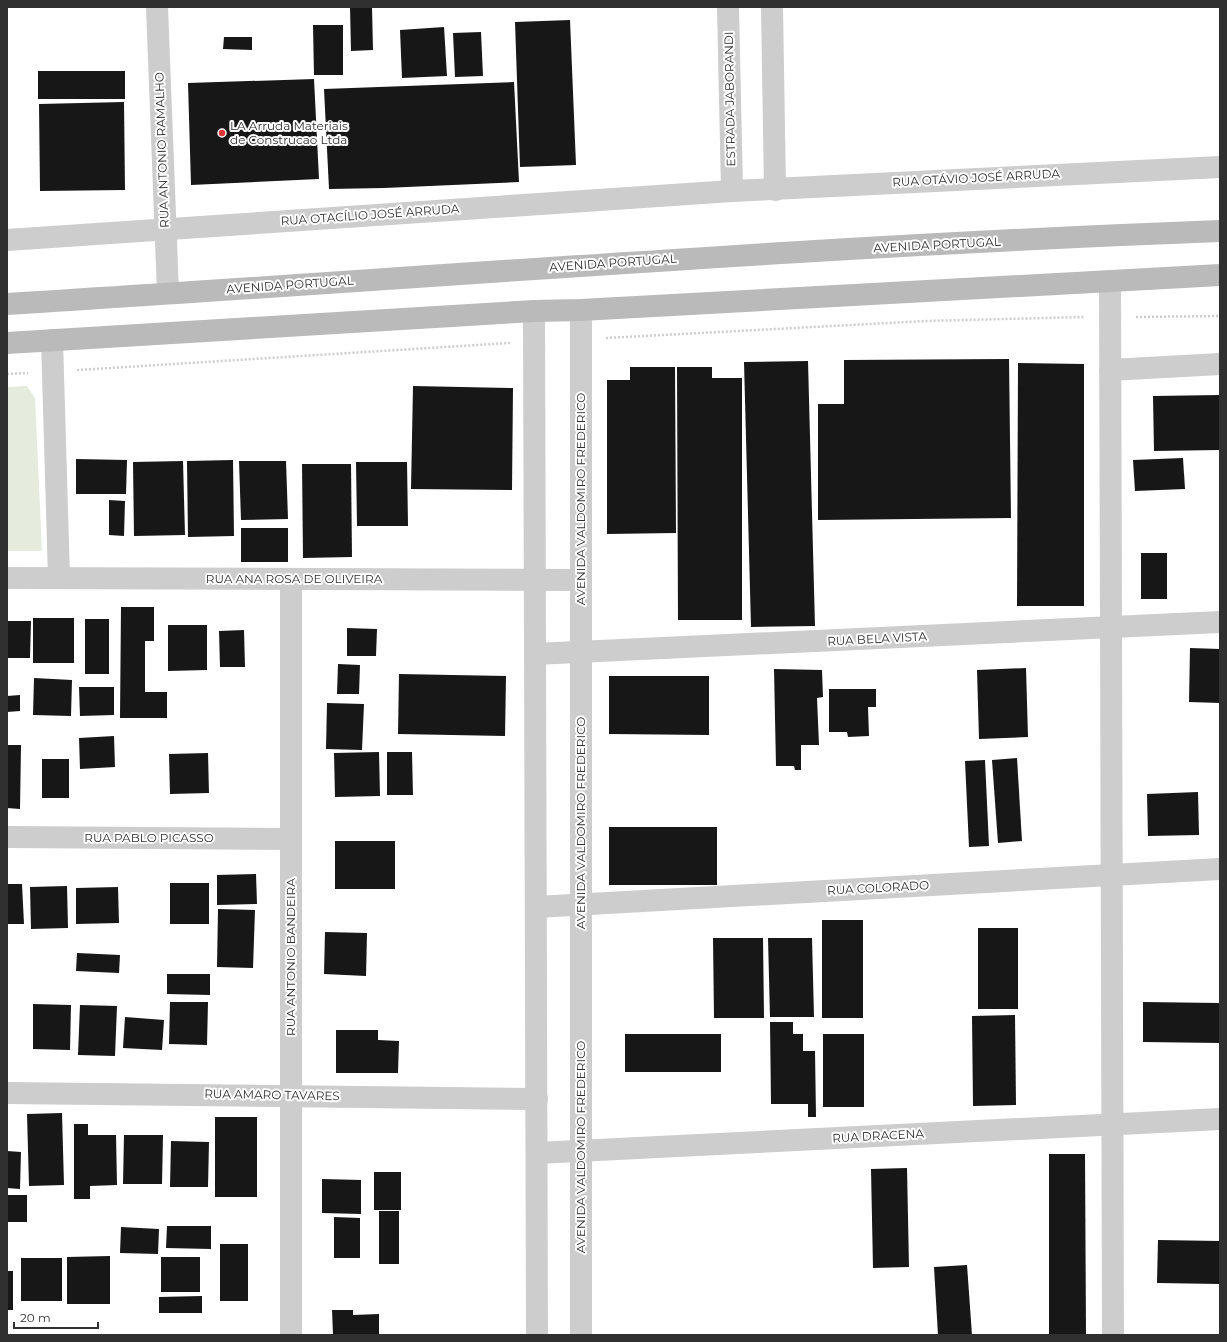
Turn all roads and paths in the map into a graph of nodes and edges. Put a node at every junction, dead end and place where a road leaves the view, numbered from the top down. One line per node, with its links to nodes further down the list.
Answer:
1 (157, 7): 7 (street, RUA ANTONIO RAMALHO)
2 (728, 7): 6 (street, ESTRADA JABORANDI)
3 (772, 7): 5 (street)
4 (1220, 167): 5 (street, RUA OTÁVIO JOSÉ ARRUDA)
5 (775, 190): 6 (street, RUA OTÁVIO JOSÉ ARRUDA)
6 (732, 191): 7 (street, RUA OTACÍLIO JOSÉ ARRUDA)
7 (165, 229): 9 (street, RUA OTACÍLIO JOSÉ ARRUDA); 12 (street, RUA ANTONIO RAMALHO)
8 (1220, 231): 12 (main road, AVENIDA PORTUGAL)
9 (7, 240)
10 (1220, 275): 11 (main road)
11 (1110, 281): 14 (main road); 17 (street)
12 (168, 293): 13 (main road, AVENIDA PORTUGAL)
13 (7, 304)
14 (581, 310): 15 (main road); 18 (street, AVENIDA VALDOMIRO FREDERICO)
15 (534, 311): 19 (main road); 20 (street)
16 (1220, 316): 17 (path)
17 (1110, 317): 18 (path); 23 (street)
18 (581, 339): 30 (street, AVENIDA VALDOMIRO FREDERICO)
19 (52, 340): 21 (main road); 24 (street)
20 (534, 341): 24 (path); 29 (street)
21 (7, 343)
22 (1220, 364): 23 (street)
23 (1110, 370): 32 (street)
24 (54, 372): 25 (path); 27 (street)
25 (7, 374)
26 (7, 578): 27 (street, RUA ANA ROSA DE OLIVEIRA)
27 (59, 578): 28 (street, RUA ANA ROSA DE OLIVEIRA)
28 (290, 579): 29 (street, RUA ANA ROSA DE OLIVEIRA); 36 (street, RUA ANTONIO BANDEIRA)
29 (535, 580): 30 (street, RUA ANA ROSA DE OLIVEIRA); 34 (street)
30 (581, 580): 33 (street, AVENIDA VALDOMIRO FREDERICO)
31 (1220, 622): 32 (street, RUA BELA VISTA)
32 (1111, 628): 33 (street, RUA BELA VISTA); 38 (street)
33 (581, 652): 34 (street, RUA BELA VISTA); 39 (street, AVENIDA VALDOMIRO FREDERICO)
34 (535, 654): 40 (street)
35 (7, 837): 36 (street, RUA PABLO PICASSO)
36 (290, 839): 42 (street, RUA ANTONIO BANDEIRA)
37 (1220, 869): 38 (street, RUA COLORADO)
38 (1112, 876): 39 (street, RUA COLORADO); 45 (street)
39 (581, 905): 40 (street, RUA COLORADO); 46 (street, AVENIDA VALDOMIRO FREDERICO)
40 (536, 907): 43 (street)
41 (7, 1093): 42 (street, RUA AMARO TAVARES)
42 (290, 1095): 43 (street, RUA AMARO TAVARES); 48 (street, RUA ANTONIO BANDEIRA)
43 (536, 1099): 47 (street)
44 (1220, 1119): 45 (street, RUA DRACENA)
45 (1113, 1125): 46 (street, RUA DRACENA); 51 (street)
46 (581, 1151): 47 (street, RUA DRACENA); 50 (street, AVENIDA VALDOMIRO FREDERICO)
47 (536, 1153): 49 (street)
48 (291, 1335)
49 (537, 1335)
50 (581, 1335)
51 (1113, 1335)

